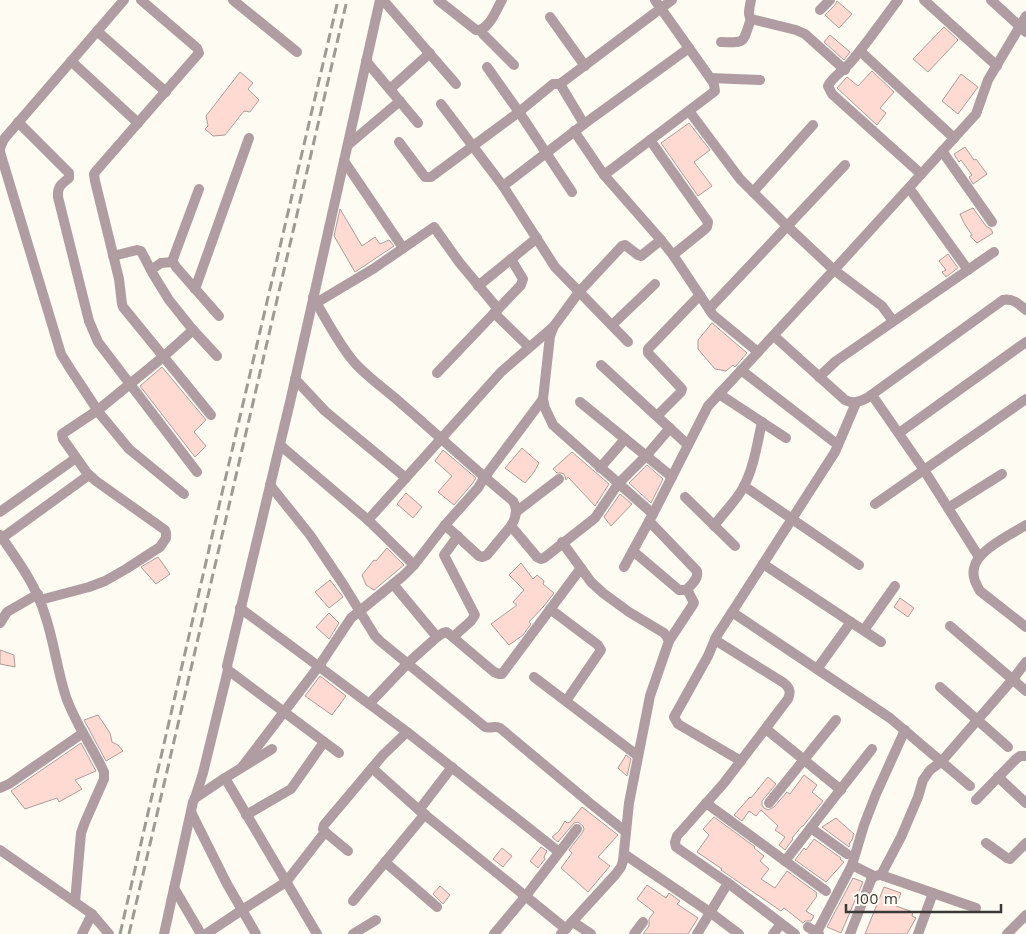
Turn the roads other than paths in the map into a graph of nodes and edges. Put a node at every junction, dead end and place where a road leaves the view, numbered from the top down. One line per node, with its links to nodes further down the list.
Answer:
1 (124, 0): 20 (street)
2 (141, 0): 38 (street)
3 (233, 0): 24 (street)
4 (382, 0): 25 (street); 27 (street)
5 (438, 0): 19 (street)
6 (502, 0): 19 (street)
7 (672, 0): 13 (street)
8 (751, 0): 17 (street)
9 (830, 0): 14 (street)
10 (898, 0): 23 (street)
11 (924, 0): 30 (street)
12 (991, 0): 18 (street)
13 (658, 4): 22 (street); 29 (street)
14 (820, 10)
15 (1026, 16): 18 (street)
16 (550, 17): 29 (street)
17 (751, 19): 21 (street); 32 (street)
18 (1023, 29): 30 (street)
19 (481, 30): 28 (street)
20 (97, 31): 26 (street); 38 (street)
21 (721, 42)
22 (689, 48): 33 (street); 46 (street)
23 (860, 51): 32 (street); 50 (street)
24 (297, 52)
25 (430, 53): 35 (street); 37 (street)
26 (72, 61): 43 (street); 44 (street)
27 (366, 62): 37 (street); 53 (street)
28 (514, 65)
29 (585, 66): 36 (street)
30 (997, 66): 50 (street)
31 (488, 67): 42 (street)
32 (845, 70): 59 (street)
33 (710, 78): 34 (street); 41 (street)
34 (760, 80)
35 (456, 84)
36 (560, 84): 42 (street); 46 (street)
37 (390, 89): 39 (street)
38 (166, 92): 44 (street)
39 (400, 101): 45 (street); 53 (street)
40 (441, 104): 54 (street)
41 (689, 111): 51 (street); 65 (street)
42 (519, 112): 54 (street); 56 (street)
43 (18, 122): 105 (street); 112 (street)
44 (138, 123): 72 (street)
45 (418, 123)
46 (584, 124): 48 (street)
47 (813, 125): 65 (street)
48 (574, 131): 56 (street); 60 (street)
49 (249, 138): 81 (street)
50 (954, 138): 55 (street)
51 (650, 140): 60 (street); 73 (street)
52 (398, 142): 54 (street)
53 (348, 145): 57 (street)
54 (473, 146): 61 (street)
55 (942, 151): 59 (street); 66 (street)
56 (546, 152): 61 (street); 64 (street)
57 (344, 161): 70 (street); 84 (street)
58 (845, 164): 67 (street)
59 (921, 174): 62 (street)
60 (604, 175): 69 (street)
61 (503, 186): 68 (street)
62 (909, 188): 77 (street); 78 (street)
63 (199, 189): 75 (street)
64 (572, 192)
65 (752, 192): 67 (street)
66 (992, 222)
67 (788, 226): 77 (street); 85 (street)
68 (537, 238): 74 (street); 82 (street)
69 (661, 240): 73 (street); 82 (street)
70 (403, 248): 80 (street); 84 (street)
71 (994, 252): 78 (street)
72 (113, 256): 76 (street); 99 (street)
73 (673, 256): 83 (street)
74 (511, 259): 80 (street); 87 (street)
75 (173, 262): 76 (street); 81 (street)
76 (151, 270): 92 (street)
77 (834, 270): 89 (street); 93 (street)
78 (968, 270): 89 (street)
79 (655, 284): 90 (street)
80 (478, 286): 87 (street)
81 (195, 289): 88 (street)
82 (580, 292): 90 (street); 91 (street)
83 (700, 295): 85 (street); 114 (street)
84 (315, 300): 104 (street); 118 (street)
85 (709, 309): 97 (street)
86 (1026, 310): 107 (street)
87 (496, 311): 96 (street); 102 (street)
88 (220, 316)
89 (893, 321): 103 (street)
90 (612, 325): 94 (street)
91 (553, 327): 96 (street); 109 (street)
92 (193, 330): 98 (street); 99 (street)
93 (774, 336): 97 (street); 103 (street)
94 (628, 342)
95 (1026, 342): 117 (street)
96 (529, 347): 118 (street)
97 (758, 352): 101 (street)
98 (217, 356)
99 (163, 357): 105 (street); 113 (street)
100 (601, 365): 114 (street)
101 (741, 370): 106 (street); 123 (street)
102 (437, 373)
103 (819, 377): 111 (street)
104 (295, 379): 122 (street); 132 (street)
105 (130, 384): 112 (street); 128 (street)
106 (719, 394): 115 (street); 121 (street)
107 (872, 395): 111 (street); 117 (street)
108 (1026, 398): 127 (street)
109 (543, 399): 126 (street); 133 (street)
110 (580, 402): 120 (street)
111 (856, 403): 123 (street)
112 (98, 410): 125 (street); 138 (street)
113 (211, 415)
114 (657, 416): 116 (street)
115 (762, 422): 119 (street); 137 (street)
116 (670, 428): 121 (street); 124 (street)
117 (899, 433): 127 (street)
118 (441, 438): 132 (street); 133 (street)
119 (786, 438)
120 (625, 439): 124 (street); 126 (street)
121 (688, 444): 131 (street)
122 (280, 445): 136 (street); 146 (street)
123 (838, 445): 145 (street)
124 (646, 456): 131 (street); 135 (street)
125 (76, 458): 130 (street); 142 (street)
126 (600, 468): 135 (street)
127 (924, 470): 140 (street); 141 (street)
128 (197, 472)
129 (1002, 474): 141 (street)
130 (89, 475): 152 (street); 165 (street)
131 (672, 477): 144 (street)
132 (406, 478): 146 (street)
133 (484, 478): 143 (street); 147 (street)
134 (559, 479): 143 (street)
135 (618, 484): 144 (street); 153 (street)
136 (270, 486): 166 (street); 168 (street)
137 (744, 486): 145 (street); 150 (street)
138 (184, 494)
139 (685, 497): 150 (street)
140 (875, 504)
141 (948, 508): 156 (street)
142 (0, 512)
143 (516, 512): 149 (street)
144 (651, 518): 155 (street); 164 (street)
145 (792, 518): 158 (street); 159 (street)
146 (368, 520): 157 (street)
147 (445, 525): 151 (street); 157 (street)
148 (1026, 525): 156 (street)
149 (511, 526): 151 (street); 153 (street)
150 (714, 526): 154 (street)
151 (458, 536): 176 (street)
152 (1, 537): 165 (street)
153 (562, 542): 161 (street)
154 (735, 546)
155 (633, 551): 160 (street); 164 (street)
156 (979, 557): 173 (street)
157 (414, 564): 162 (street)
158 (763, 564): 169 (street); 170 (street)
159 (859, 565)
160 (624, 567)
161 (581, 568): 167 (street); 178 (street)
162 (393, 584): 168 (street); 175 (street)
163 (895, 586): 174 (street)
164 (686, 590): 178 (street)
165 (39, 597): 171 (street); 197 (street)
166 (240, 608): 182 (street); 184 (street)
167 (550, 609): 176 (street); 189 (street)
168 (360, 611): 181 (street); 182 (street)
169 (732, 612): 177 (street); 183 (street)
170 (851, 622): 174 (street); 183 (street)
171 (0, 623)
172 (950, 626): 186 (street)
173 (1026, 628)
174 (864, 630): 179 (street)
175 (436, 637): 176 (street); 181 (street)
176 (453, 638)
177 (714, 640): 194 (street); 206 (street)
178 (668, 641): 203 (street)
179 (881, 642)
180 (1026, 662): 186 (street)
181 (408, 663): 190 (street); 227 (street)
182 (319, 666): 190 (street); 191 (street)
183 (817, 669): 195 (street)
184 (228, 670): 191 (street); 216 (street)
185 (534, 677): 189 (street)
186 (1013, 679): 188 (street); 193 (street)
187 (940, 687): 193 (street)
188 (1026, 691)
189 (566, 701): 203 (street)
190 (369, 704): 196 (street)
191 (284, 713): 198 (street); 208 (street)
192 (836, 720): 205 (street)
193 (977, 720): 199 (street); 207 (street)
194 (766, 729): 205 (street); 206 (street)
195 (905, 730): 207 (street); 237 (street)
196 (407, 732): 209 (street); 210 (street)
197 (83, 733): 214 (street); 246 (street)
198 (324, 742): 202 (street); 223 (street)
199 (1008, 747)
200 (272, 749): 208 (street)
201 (872, 749): 215 (street)
202 (339, 753)
203 (638, 756): 227 (street)
204 (1026, 756): 211 (street)
205 (803, 758): 215 (street); 219 (street)
206 (740, 761): 218 (street)
207 (942, 762): 213 (street); 238 (street)
208 (242, 767): 212 (street)
209 (372, 768): 222 (street); 226 (street)
210 (452, 768): 222 (street); 232 (street)
211 (998, 777): 217 (street); 220 (street)
212 (225, 778): 216 (street); 223 (street)
213 (970, 786)
214 (0, 788)
215 (841, 790): 224 (street)
216 (195, 798): 221 (street)
217 (976, 800)
218 (706, 803): 235 (street); 240 (street)
219 (768, 803)
220 (1026, 803)
221 (191, 812): 241 (street); 249 (street)
222 (422, 812): 236 (street); 244 (street)
223 (246, 815): 239 (street)
224 (811, 828): 234 (street); 235 (street)
225 (577, 829): 232 (street)
226 (325, 832): 231 (street); 239 (street)
227 (626, 832): 233 (street)
228 (986, 843): 229 (street)
229 (1026, 843)
230 (0, 850): 246 (street)
231 (348, 850)
232 (559, 852): 244 (street)
233 (624, 854): 250 (street); 256 (street)
234 (847, 854)
235 (785, 861): 242 (street)
236 (385, 862): 245 (street); 247 (street)
237 (852, 865): 238 (street); 257 (street)
238 (878, 876): 243 (street); 273 (street)
239 (286, 882): 249 (street); 264 (street)
240 (728, 884): 250 (street); 255 (street)
241 (174, 888): 260 (street); 261 (street)
242 (826, 891)
243 (933, 893): 248 (street); 274 (street)
244 (525, 897): 256 (street); 266 (street)
245 (353, 901)
246 (75, 902): 251 (street)
247 (437, 907)
248 (976, 908)
249 (242, 910): 262 (street); 263 (street)
250 (711, 913): 269 (street); 270 (street)
251 (92, 914): 258 (street); 259 (street)
252 (1026, 915): 275 (street)
253 (376, 920): 265 (street)
254 (643, 922): 268 (street)
255 (781, 924): 271 (street); 272 (street)
256 (567, 928): 267 (street)
257 (815, 931)
258 (82, 934)
259 (109, 934)
260 (164, 934)
261 (201, 934)
262 (206, 934)
263 (256, 934)
264 (317, 934)
265 (353, 934)
266 (494, 934)
267 (591, 934)
268 (634, 934)
269 (697, 934)
270 (739, 934)
271 (773, 934)
272 (795, 934)
273 (850, 934)
274 (918, 934)
275 (1007, 934)

